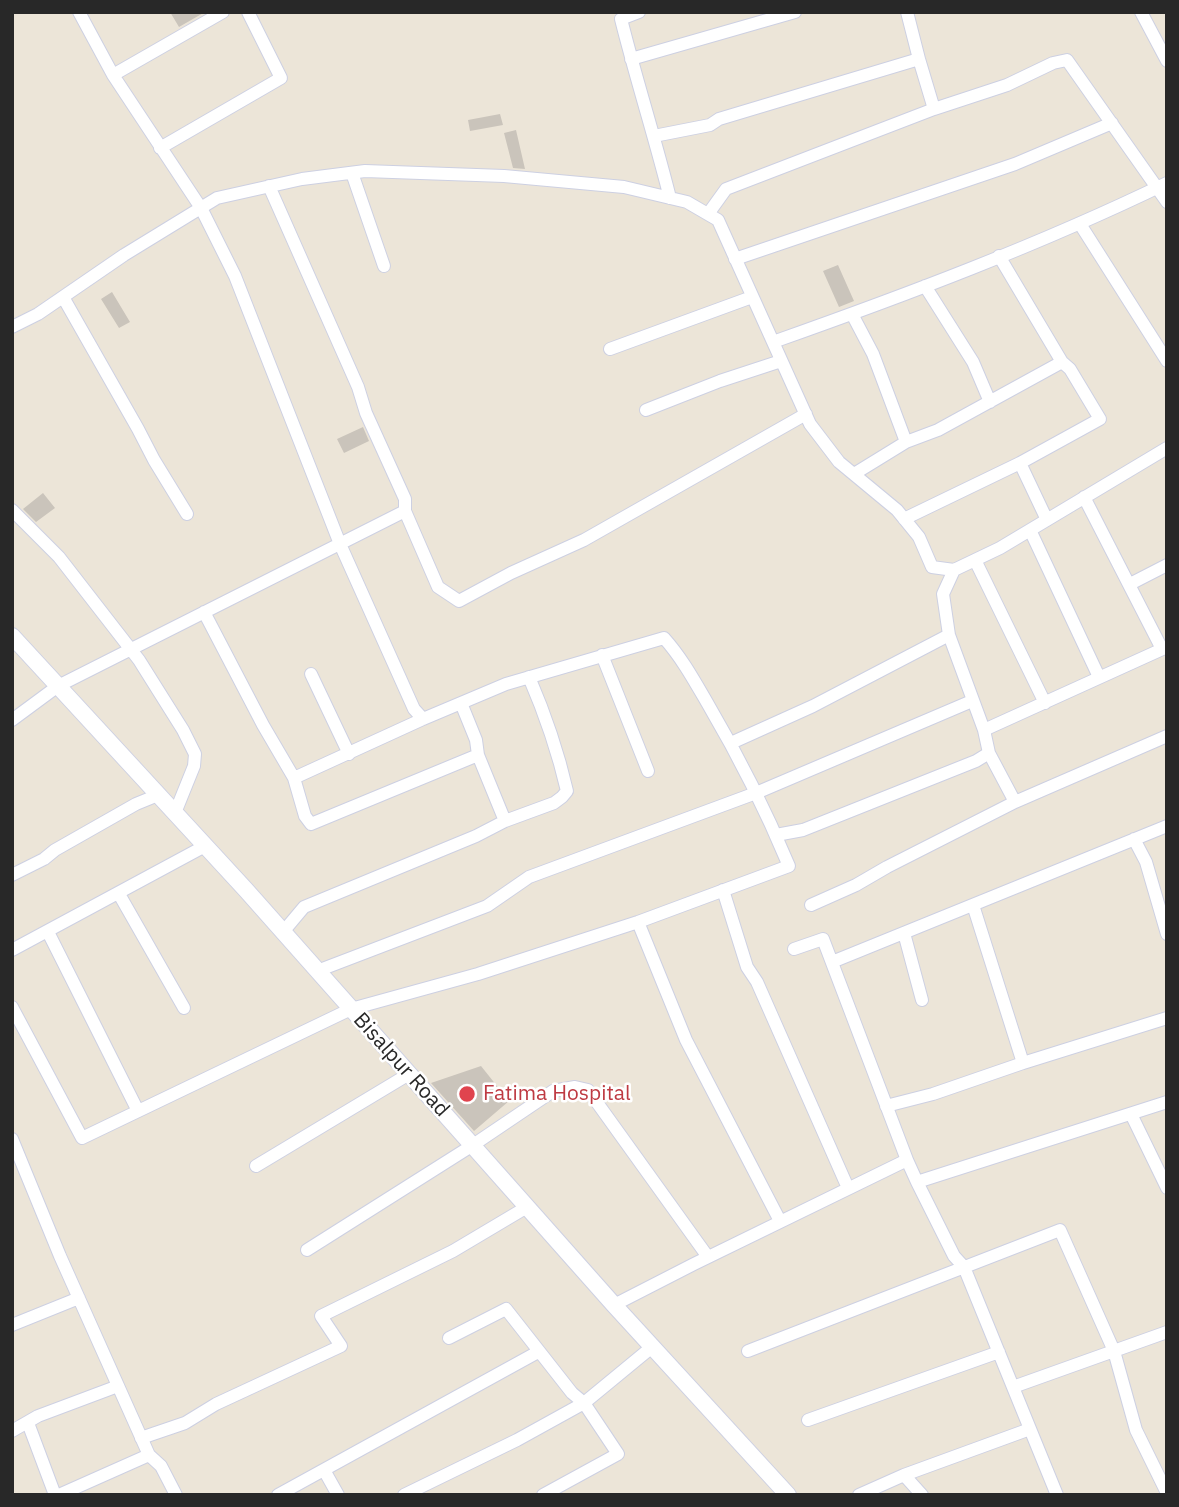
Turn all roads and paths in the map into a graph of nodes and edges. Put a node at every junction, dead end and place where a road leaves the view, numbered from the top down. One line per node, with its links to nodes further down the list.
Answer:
1 (79, 12): 11 (street)
2 (223, 12): 11 (street)
3 (248, 12): 15 (street)
4 (639, 12): 9 (street)
5 (794, 12): 9 (street)
6 (907, 12): 10 (street)
7 (1141, 12): 8 (street)
8 (1165, 55)
9 (631, 59): 14 (street)
10 (919, 59): 12 (street); 14 (street)
11 (113, 75): 15 (street)
12 (934, 109): 13 (street); 22 (street)
13 (1112, 123): 18 (street); 25 (street)
14 (654, 136): 19 (street)
15 (160, 148): 21 (street)
16 (352, 173): 17 (street); 19 (street); 26 (street)
17 (269, 186): 21 (street); 46 (street)
18 (1162, 186): 20 (street); 23 (street)
19 (670, 198): 22 (street)
20 (1167, 202)
21 (201, 208): 28 (street); 51 (street)
22 (708, 214): 25 (street)
23 (1080, 224): 24 (street); 35 (street)
24 (999, 256): 27 (street); 36 (street)
25 (735, 259): 29 (street)
26 (383, 266)
27 (925, 286): 30 (street); 37 (street)
28 (63, 297): 31 (street); 47 (street)
29 (752, 298): 32 (street); 33 (street)
30 (852, 314): 32 (street); 40 (street)
31 (12, 327)
32 (772, 342): 34 (street)
33 (610, 349)
34 (781, 361): 38 (street); 39 (street)
35 (1167, 361)
36 (1062, 362): 37 (street); 42 (street)
37 (990, 402): 40 (street)
38 (646, 410)
39 (806, 414): 43 (street); 46 (street)
40 (906, 442): 43 (street)
41 (1167, 449): 44 (street)
42 (1020, 463): 48 (street); 49 (street)
43 (853, 474): 48 (street)
44 (1084, 497): 49 (street); 55 (street)
45 (12, 510): 59 (street)
46 (405, 511): 51 (street)
47 (187, 514)
48 (904, 519): 54 (street)
49 (1047, 520): 50 (street)
50 (1030, 530): 52 (street); 64 (street)
51 (340, 544): 56 (street); 70 (street)
52 (975, 560): 54 (street); 68 (street)
53 (1167, 565): 55 (street)
54 (954, 570): 57 (street)
55 (1130, 583): 60 (street)
56 (204, 612): 59 (street); 78 (street)
57 (949, 635): 66 (street); 73 (street)
58 (12, 636): 65 (main road, Bisalpur Road)
59 (130, 648): 65 (street); 82 (street)
60 (1164, 648): 64 (street)
61 (603, 655): 63 (street); 73 (street); 77 (street)
62 (311, 674): 75 (street)
63 (529, 677): 67 (street); 83 (street)
64 (1099, 677): 68 (street)
65 (58, 686): 69 (street); 80 (main road, Bisalpur Road)
66 (972, 701): 71 (street); 79 (street)
67 (461, 703): 70 (street); 76 (street)
68 (1045, 703): 71 (street)
69 (12, 719)
70 (423, 719): 75 (street)
71 (984, 730): 74 (street)
72 (1167, 736): 81 (street)
73 (731, 743): 79 (street)
74 (989, 753): 81 (street); 85 (street)
75 (349, 754): 78 (street)
76 (478, 755): 78 (street); 83 (street)
77 (648, 771)
78 (294, 778)
79 (756, 793): 85 (street); 101 (street)
80 (158, 795): 82 (main road, Bisalpur Road); 88 (street)
81 (1015, 802): 91 (street)
82 (175, 813): 87 (main road, Bisalpur Road)
83 (505, 821): 95 (street)
84 (1167, 826): 86 (street)
85 (776, 835): 89 (street)
86 (1134, 839): 92 (street); 97 (street)
87 (205, 846): 90 (street); 95 (main road, Bisalpur Road)
88 (12, 875)
89 (723, 890): 93 (street); 118 (street)
90 (118, 894): 94 (street); 104 (street)
91 (811, 905)
92 (974, 905): 96 (street); 107 (street)
93 (638, 922): 105 (street); 121 (street)
94 (48, 932): 99 (street); 111 (street)
95 (282, 932): 101 (main road, Bisalpur Road)
96 (904, 933): 100 (street); 102 (street)
97 (1167, 934)
98 (794, 949): 100 (street)
99 (12, 950)
100 (832, 962): 110 (street)
101 (317, 971): 105 (main road, Bisalpur Road)
102 (922, 1000)
103 (12, 1007): 111 (street)
104 (184, 1008)
105 (351, 1009): 108 (main road, Bisalpur Road); 111 (street)
106 (1167, 1018): 107 (street)
107 (1023, 1063): 110 (street)
108 (409, 1074): 114 (main road, Bisalpur Road); 116 (street)
109 (1167, 1102): 112 (street)
110 (886, 1106): 115 (street)
111 (138, 1111)
112 (1131, 1114): 117 (street); 119 (street)
113 (12, 1139): 125 (street)
114 (472, 1145): 120 (main road, Bisalpur Road); 122 (street); 123 (street)
115 (907, 1160): 117 (street); 118 (street)
116 (256, 1166)
117 (917, 1182): 124 (street)
118 (848, 1188): 121 (street)
119 (1167, 1188)
120 (527, 1207): 126 (main road, Bisalpur Road); 142 (street)
121 (780, 1221): 123 (street)
122 (307, 1250)
123 (708, 1257): 126 (street)
124 (964, 1267): 131 (street); 132 (street); 134 (street)
125 (79, 1298): 127 (street); 135 (street)
126 (614, 1305): 130 (main road, Bisalpur Road)
127 (12, 1325)
128 (1167, 1332): 132 (street)
129 (449, 1338): 133 (street)
130 (652, 1347): 137 (street); 153 (main road, Bisalpur Road)
131 (748, 1351)
132 (1114, 1351): 136 (street); 146 (street)
133 (538, 1352): 137 (street); 144 (street)
134 (999, 1352): 136 (street); 138 (street)
135 (118, 1386): 139 (street); 142 (street)
136 (1013, 1387): 140 (street)
137 (584, 1403): 151 (street); 152 (street)
138 (808, 1420)
139 (29, 1423): 141 (street); 147 (street)
140 (1030, 1429): 145 (street); 156 (street)
141 (12, 1431)
142 (141, 1438): 143 (street)
143 (149, 1455): 147 (street); 148 (street)
144 (324, 1470): 149 (street); 150 (street)
145 (904, 1475): 154 (street); 155 (street)
146 (1167, 1493)
147 (57, 1495)
148 (176, 1495)
149 (278, 1495)
150 (338, 1495)
151 (404, 1495)
152 (543, 1495)
153 (788, 1495)
154 (859, 1495)
155 (922, 1495)
156 (1058, 1495)

